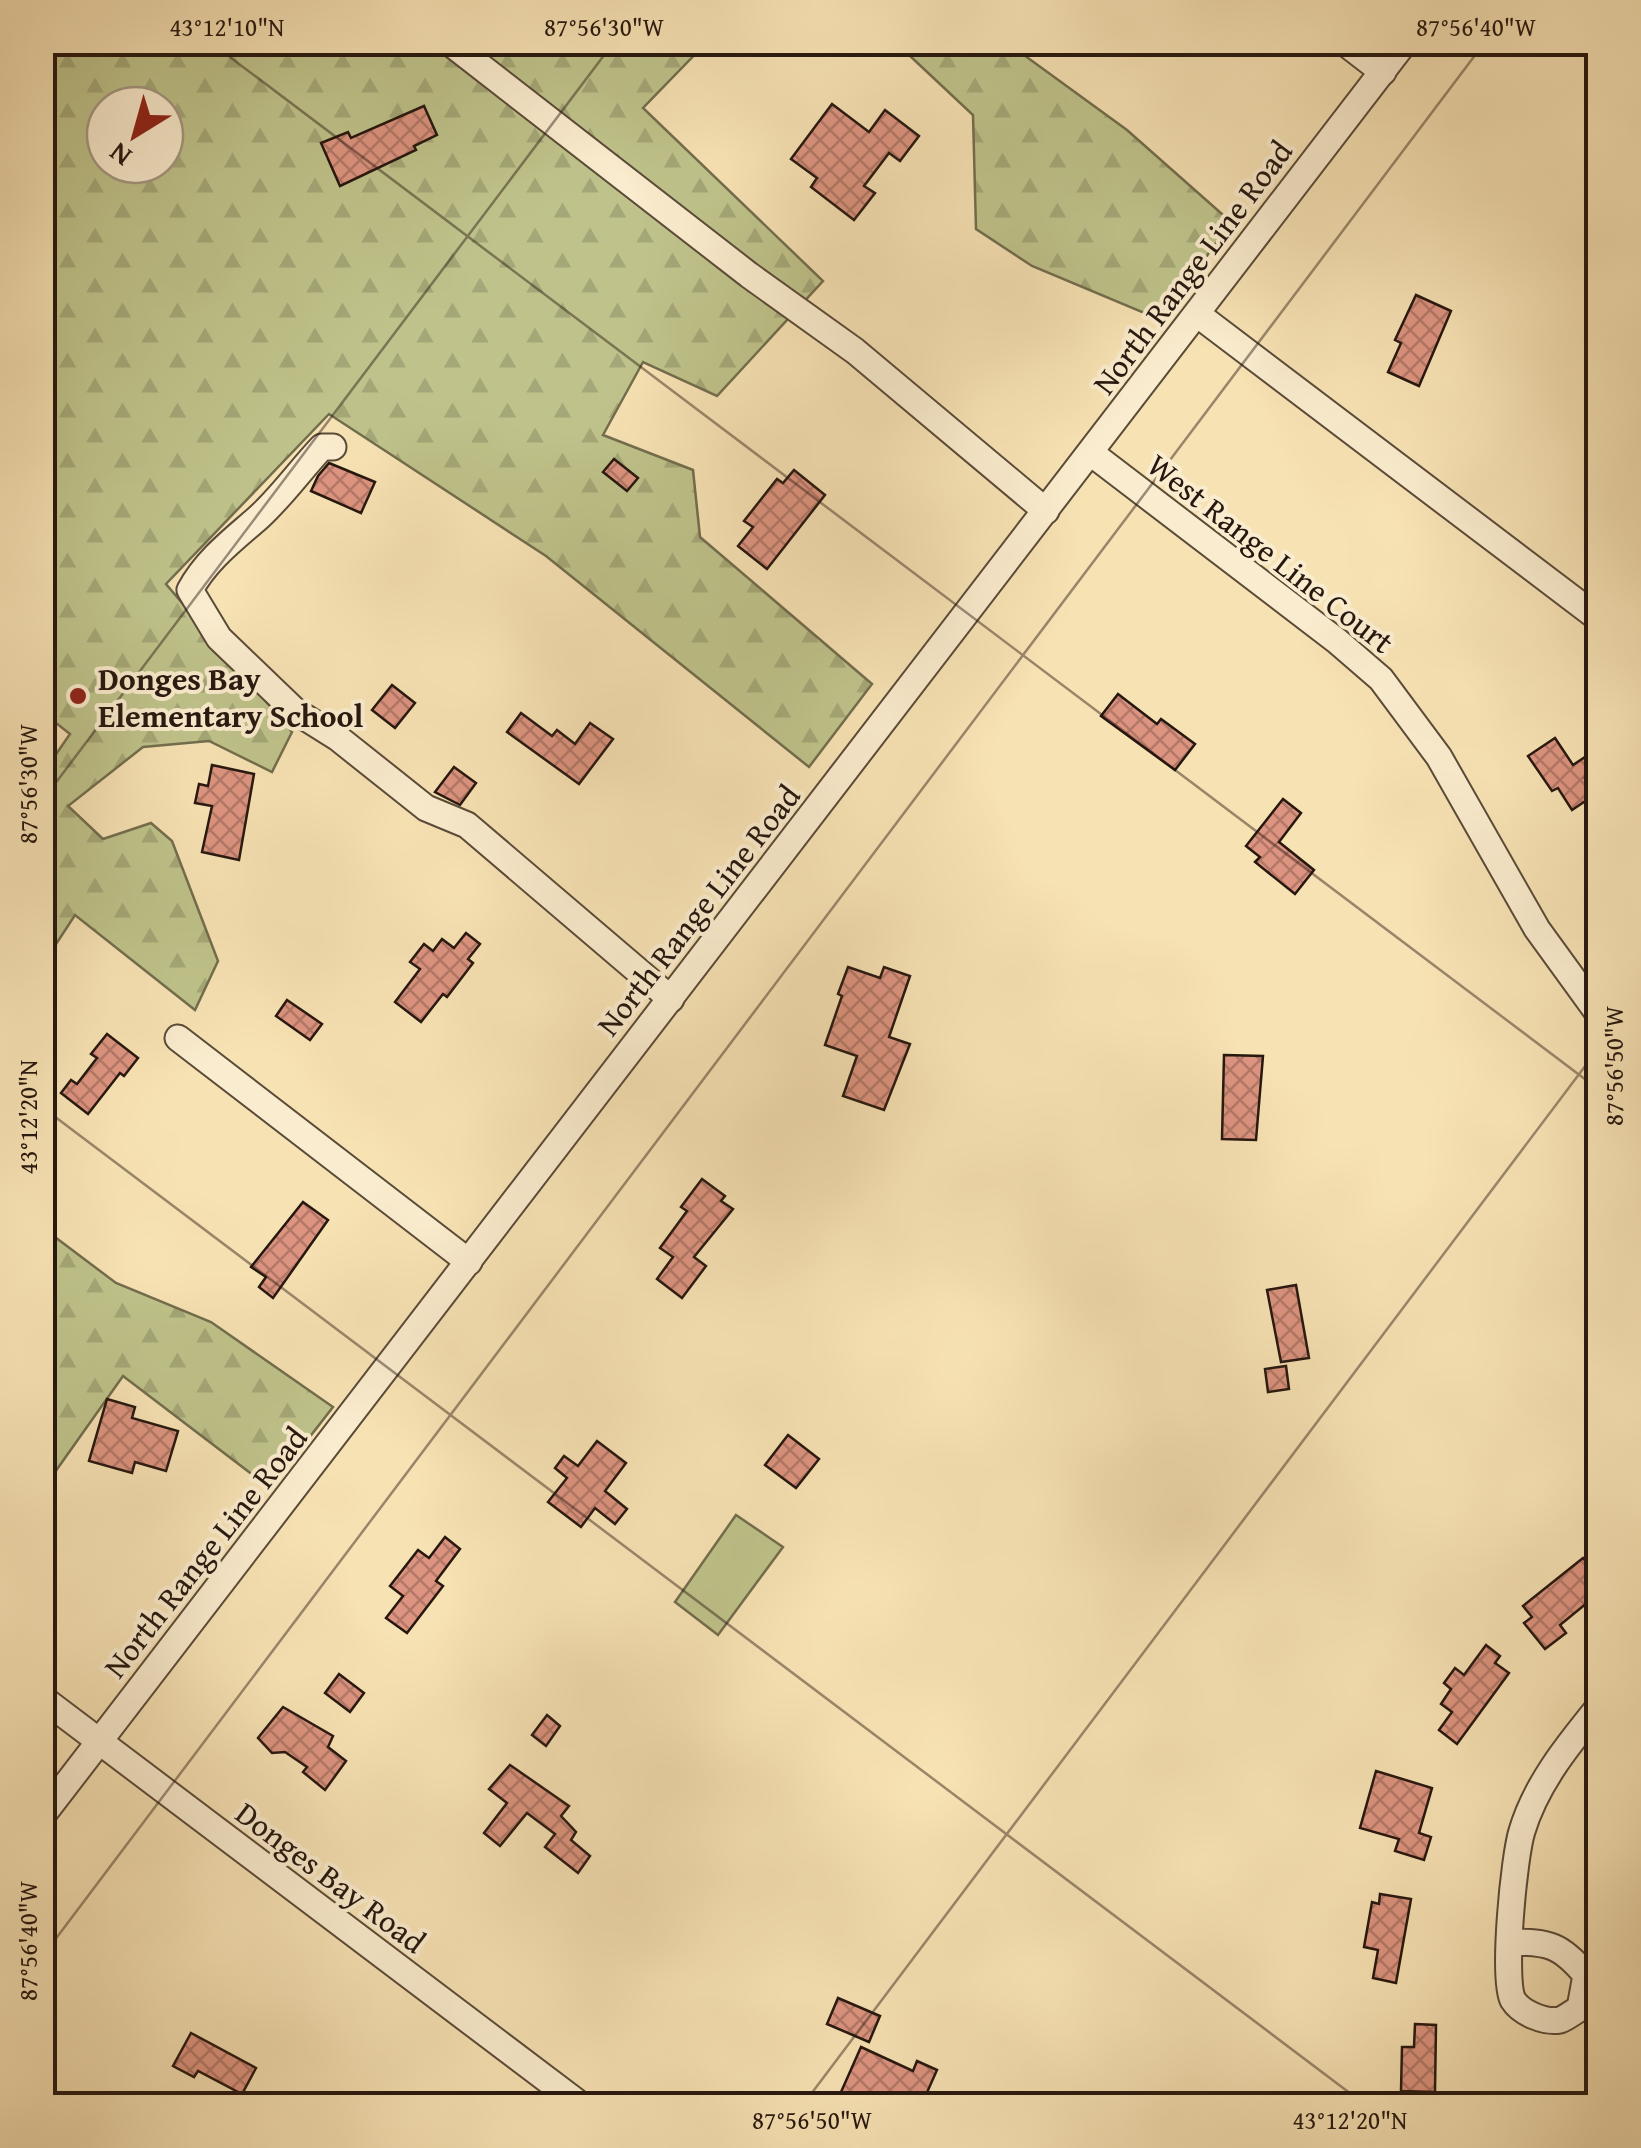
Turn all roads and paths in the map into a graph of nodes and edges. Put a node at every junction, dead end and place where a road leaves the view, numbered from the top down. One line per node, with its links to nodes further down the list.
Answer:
1 (449, 42): 8 (street)
2 (1344, 42): 4 (street)
3 (1405, 42): 4 (street, North Range Line Road)
4 (1383, 72): 5 (street, North Range Line Road)
5 (1197, 314): 7 (street, North Range Line Road); 9 (street)
6 (333, 446): 10 (street)
7 (1091, 452): 8 (street, North Range Line Road); 11 (street, West Range Line Court)
8 (1046, 511): 10 (street, North Range Line Road)
9 (1598, 618)
10 (671, 999): 13 (street, North Range Line Road)
11 (1598, 1013)
12 (178, 1038): 13 (street)
13 (469, 1262): 16 (street, North Range Line Road)
14 (42, 1698): 16 (street, Donges Bay Road)
15 (1598, 1708): 18 (street)
16 (99, 1742): 17 (street, North Range Line Road); 19 (street, Donges Bay Road)
17 (42, 1816)
18 (1511, 1942)
19 (582, 2106)

